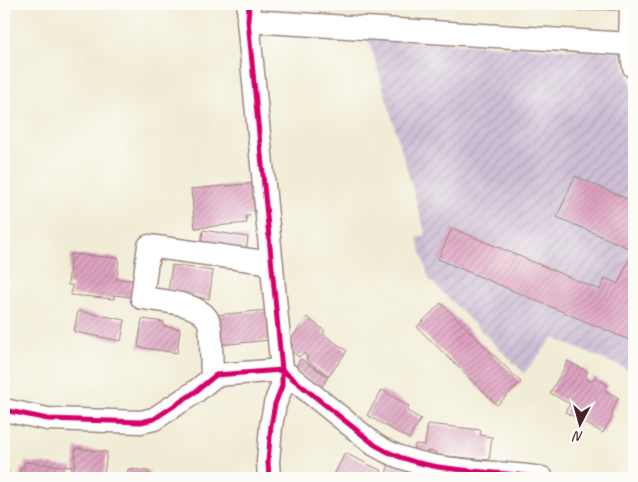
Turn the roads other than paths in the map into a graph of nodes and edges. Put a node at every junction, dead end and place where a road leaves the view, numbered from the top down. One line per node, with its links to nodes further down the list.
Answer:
1 (631, 4): 3 (street)
2 (248, 12): 3 (street); 5 (street)
3 (630, 44): 4 (street)
4 (634, 67)
5 (272, 262): 6 (street); 7 (street)
6 (282, 370): 7 (street); 9 (street); 10 (street)
7 (212, 378): 8 (street)
8 (8, 408)
9 (448, 473): 11 (street)
10 (269, 478)
11 (542, 478)

